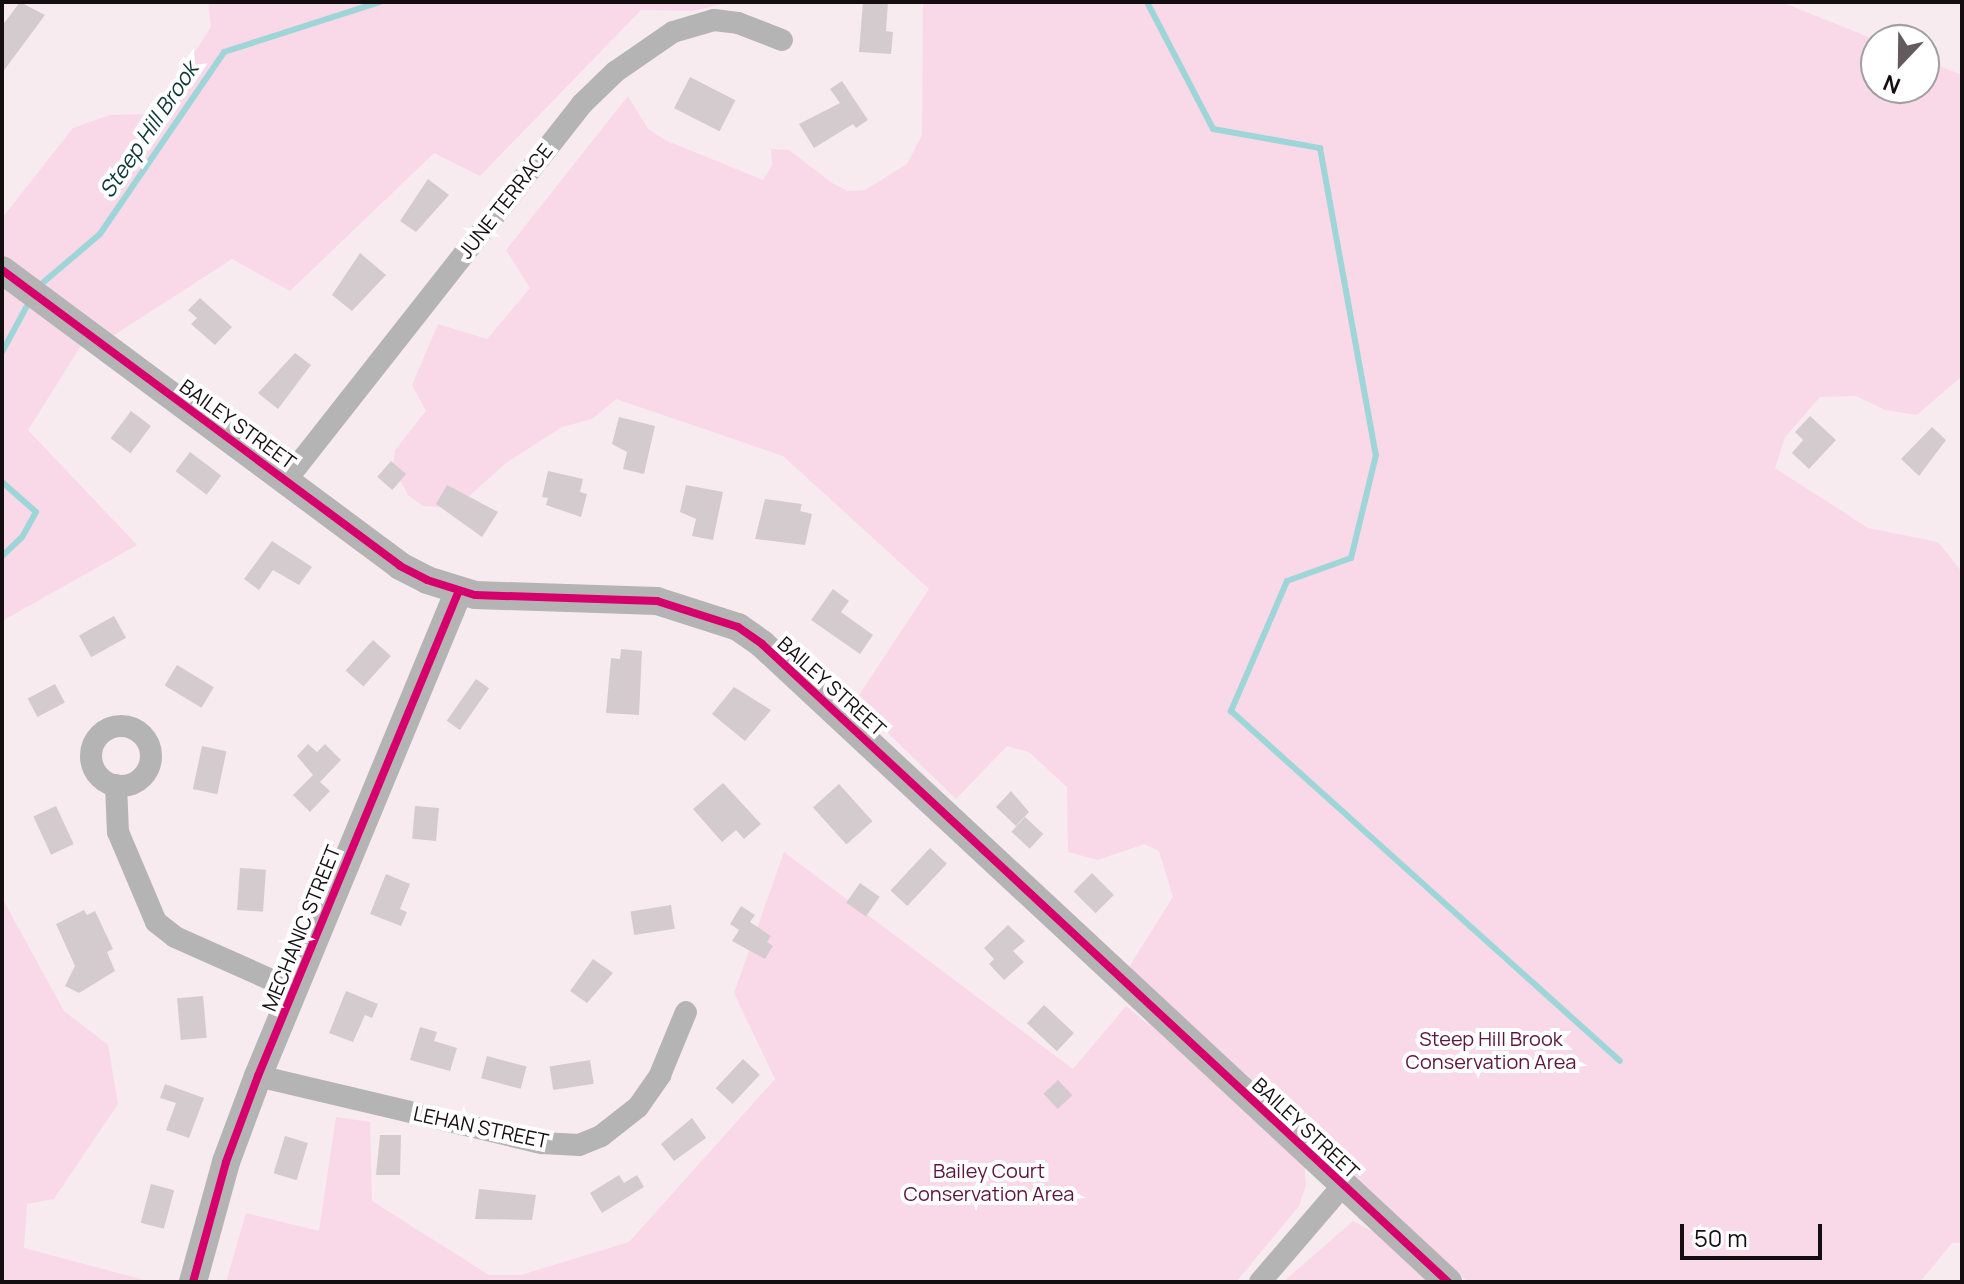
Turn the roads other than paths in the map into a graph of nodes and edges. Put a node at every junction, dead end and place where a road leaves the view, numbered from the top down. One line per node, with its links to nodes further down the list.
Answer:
1 (782, 40): 3 (street, JUNE TERRACE)
2 (22, 286): 3 (street, BAILEY STREET)
3 (287, 479): 4 (street, BAILEY STREET)
4 (458, 593): 6 (street, MECHANIC STREET); 9 (street, BAILEY STREET)
5 (116, 785): 6 (street)
6 (292, 989): 8 (street, MECHANIC STREET)
7 (686, 1012): 8 (street, LEHAN STREET)
8 (258, 1076): 10 (street, MECHANIC STREET)
9 (1343, 1185): 11 (street); 12 (street, BAILEY STREET)
10 (193, 1282)
11 (1260, 1282)
12 (1448, 1282)

